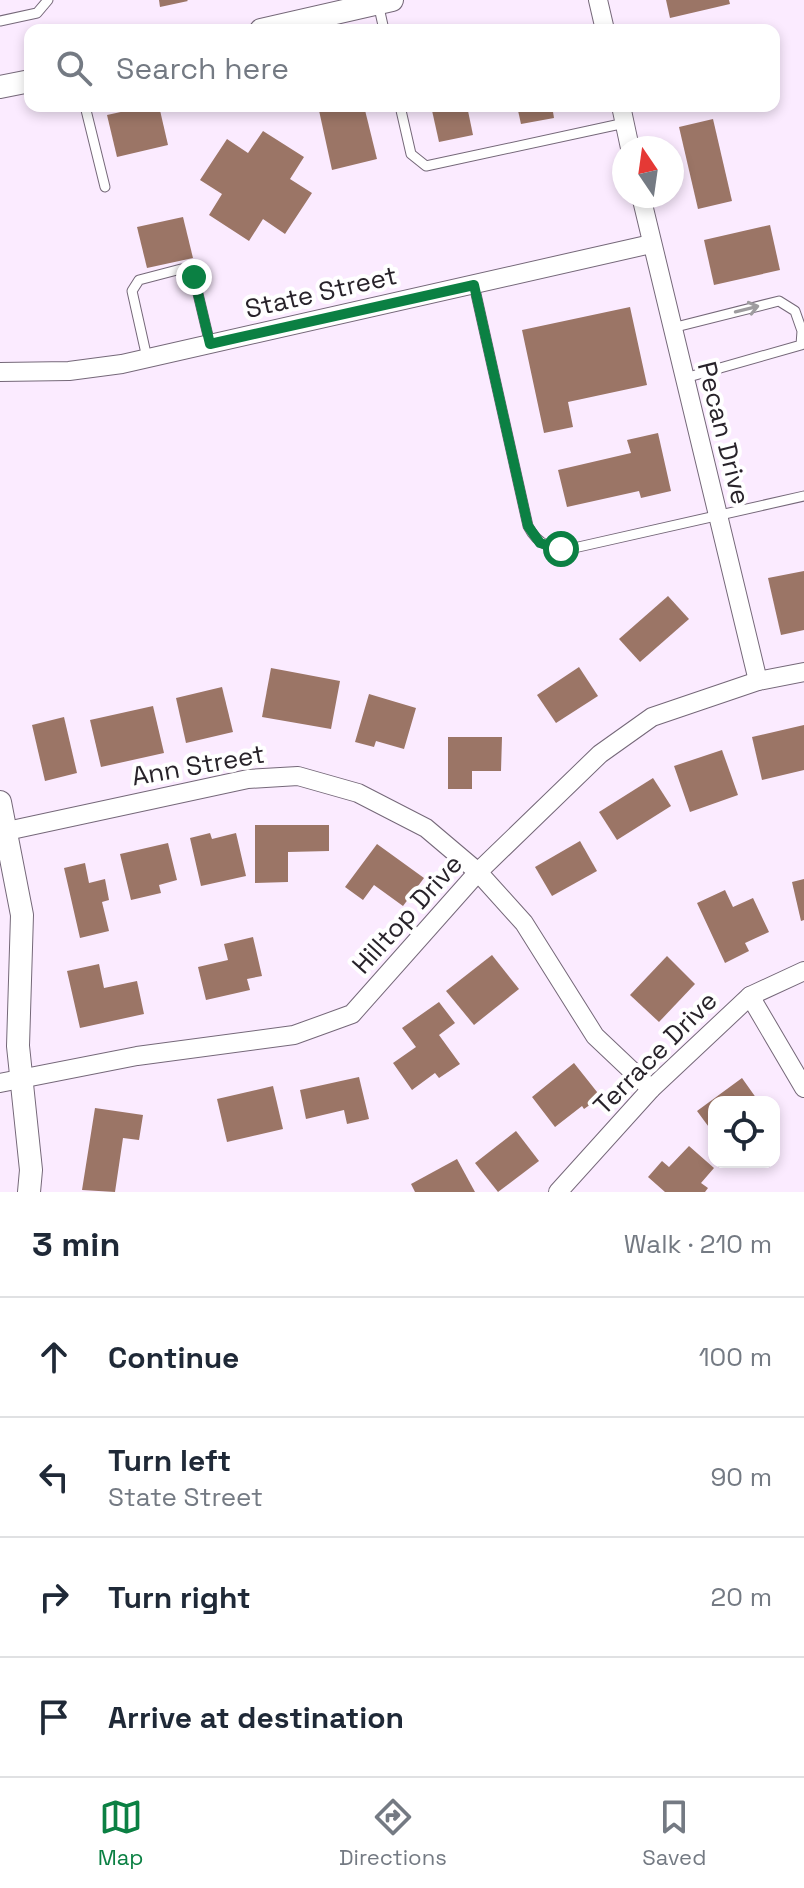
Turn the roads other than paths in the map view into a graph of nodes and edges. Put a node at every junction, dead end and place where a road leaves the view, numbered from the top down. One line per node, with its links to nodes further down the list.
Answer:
1 (48, 0): 4 (lane)
2 (598, 0): 7 (street)
3 (385, 2): 5 (street); 6 (lane)
4 (0, 21)
5 (288, 24)
6 (384, 24)
7 (604, 24)
8 (24, 82): 9 (street)
9 (0, 87)
10 (86, 112): 14 (lane)
11 (401, 112): 12 (lane)
12 (623, 115): 13 (street)
13 (627, 136)
14 (105, 187)
15 (644, 208): 16 (street, Pecan Drive)
16 (651, 244): 17 (street, State Street); 18 (street, Pecan Drive)
17 (474, 285): 19 (street, State Street); 24 (lane)
18 (672, 328): 22 (street, Pecan Drive); 22 (lane, one-way to 22)
19 (210, 344): 20 (street, State Street); 20 (lane)
20 (147, 358): 21 (street, State Street)
21 (0, 372)
22 (684, 378): 24 (street, Pecan Drive)
23 (804, 496): 24 (lane)
24 (718, 516): 26 (street, Pecan Drive)
25 (804, 672): 26 (street, Hilltop Drive)
26 (758, 681): 29 (street, Hilltop Drive)
27 (0, 802): 28 (street)
28 (7, 831): 29 (street, Ann Street); 32 (street)
29 (478, 872): 32 (street, Hilltop Drive); 34 (street, Ann Street)
30 (804, 971): 31 (street, Terrace Drive)
31 (750, 996): 33 (street); 34 (street, Terrace Drive)
32 (10, 1081): 35 (street)
33 (804, 1088)
34 (651, 1089): 36 (street, Terrace Drive)
35 (29, 1192)
36 (558, 1192)

